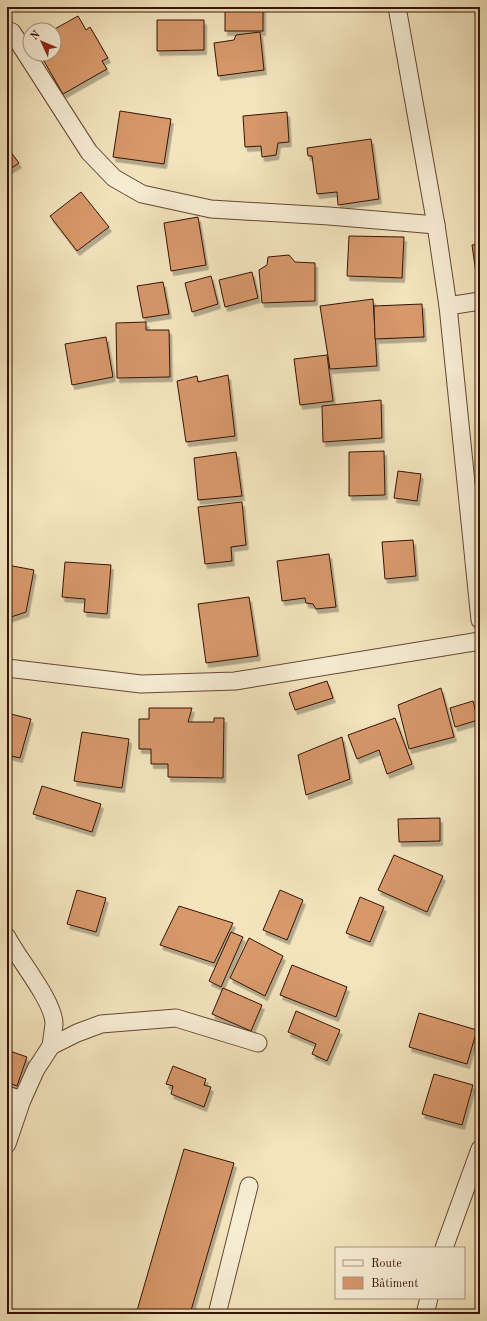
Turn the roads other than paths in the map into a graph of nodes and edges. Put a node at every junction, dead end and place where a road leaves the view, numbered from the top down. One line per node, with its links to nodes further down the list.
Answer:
1 (397, 7): 3 (street)
2 (7, 30): 3 (street)
3 (436, 225): 5 (street)
4 (480, 301): 5 (street)
5 (448, 306): 6 (street)
6 (480, 620)
7 (480, 641): 8 (street)
8 (7, 668)
9 (7, 937): 11 (street)
10 (258, 1043): 11 (street)
11 (51, 1046): 12 (street)
12 (14, 1098): 13 (street)
13 (7, 1144)
14 (480, 1149): 16 (street)
15 (249, 1186): 18 (street)
16 (444, 1247)
17 (429, 1299): 19 (street)
18 (217, 1314)
19 (425, 1314)

